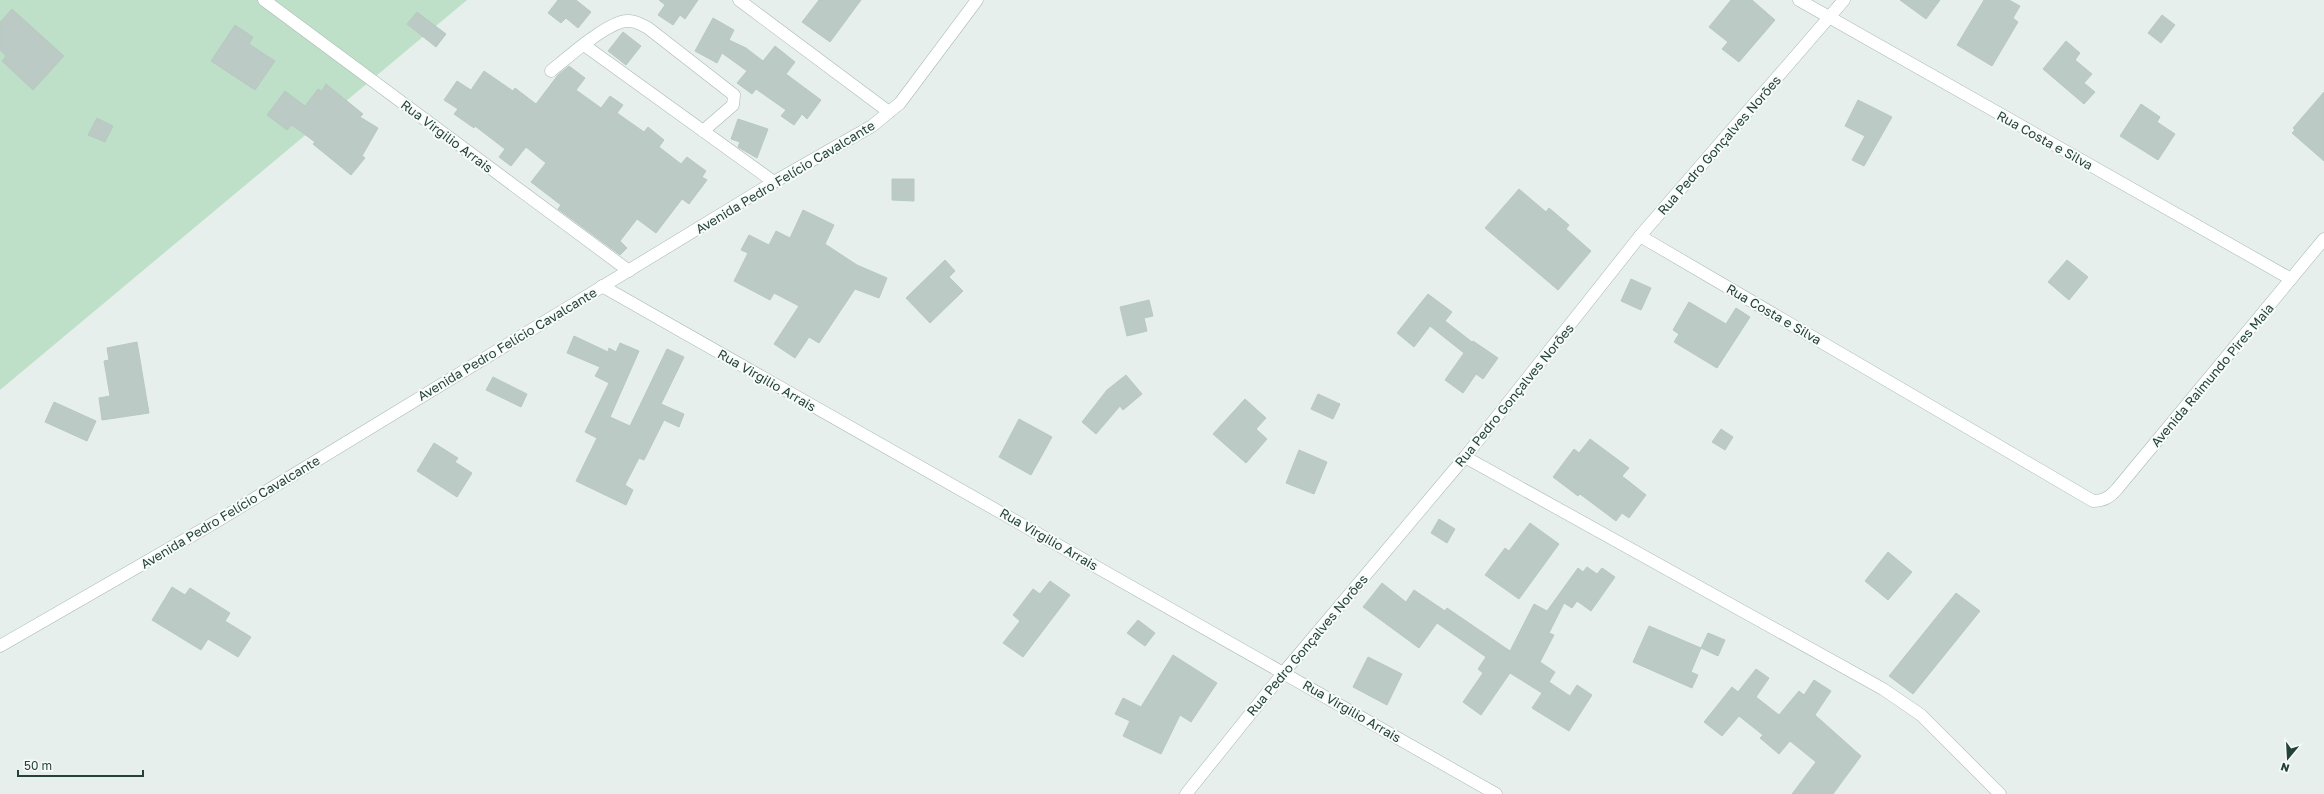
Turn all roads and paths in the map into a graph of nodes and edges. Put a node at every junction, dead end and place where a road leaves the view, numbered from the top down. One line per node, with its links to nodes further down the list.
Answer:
1 (264, 0): 14 (street, Rua Virgilio Arrais)
2 (739, 0): 9 (street)
3 (977, 0): 9 (street, Avenida Pedro Felício Cavalcante)
4 (1799, 0): 6 (street, Rua Costa e Silva)
5 (1844, 0): 6 (street, Rua Pedro Gonçalves Norões)
6 (1830, 19): 12 (street, Rua Pedro Gonçalves Norões); 15 (street, Rua Costa e Silva)
7 (584, 45): 8 (street); 10 (street); 10 (street)
8 (551, 70)
9 (889, 112): 11 (street, Avenida Pedro Felício Cavalcante)
10 (703, 131): 11 (street)
11 (774, 182): 14 (street, Avenida Pedro Felício Cavalcante)
12 (1640, 236): 17 (street, Rua Pedro Gonçalves Norões); 18 (street, Rua Costa e Silva)
13 (2324, 239): 15 (street, Avenida Raimundo Pires Maia)
14 (629, 271): 16 (street, Avenida Pedro Felício Cavalcante)
15 (2291, 279): 18 (street, Avenida Raimundo Pires Maia)
16 (602, 286): 19 (street, Avenida Pedro Felício Cavalcante); 20 (street, Rua Virgilio Arrais)
17 (1465, 457): 20 (street, Rua Pedro Gonçalves Norões); 23 (street)
18 (2093, 500)
19 (0, 646)
20 (1284, 672): 21 (street, Rua Pedro Gonçalves Norões); 22 (street, Rua Virgilio Arrais)
21 (1186, 794)
22 (1496, 794)
23 (2000, 794)

